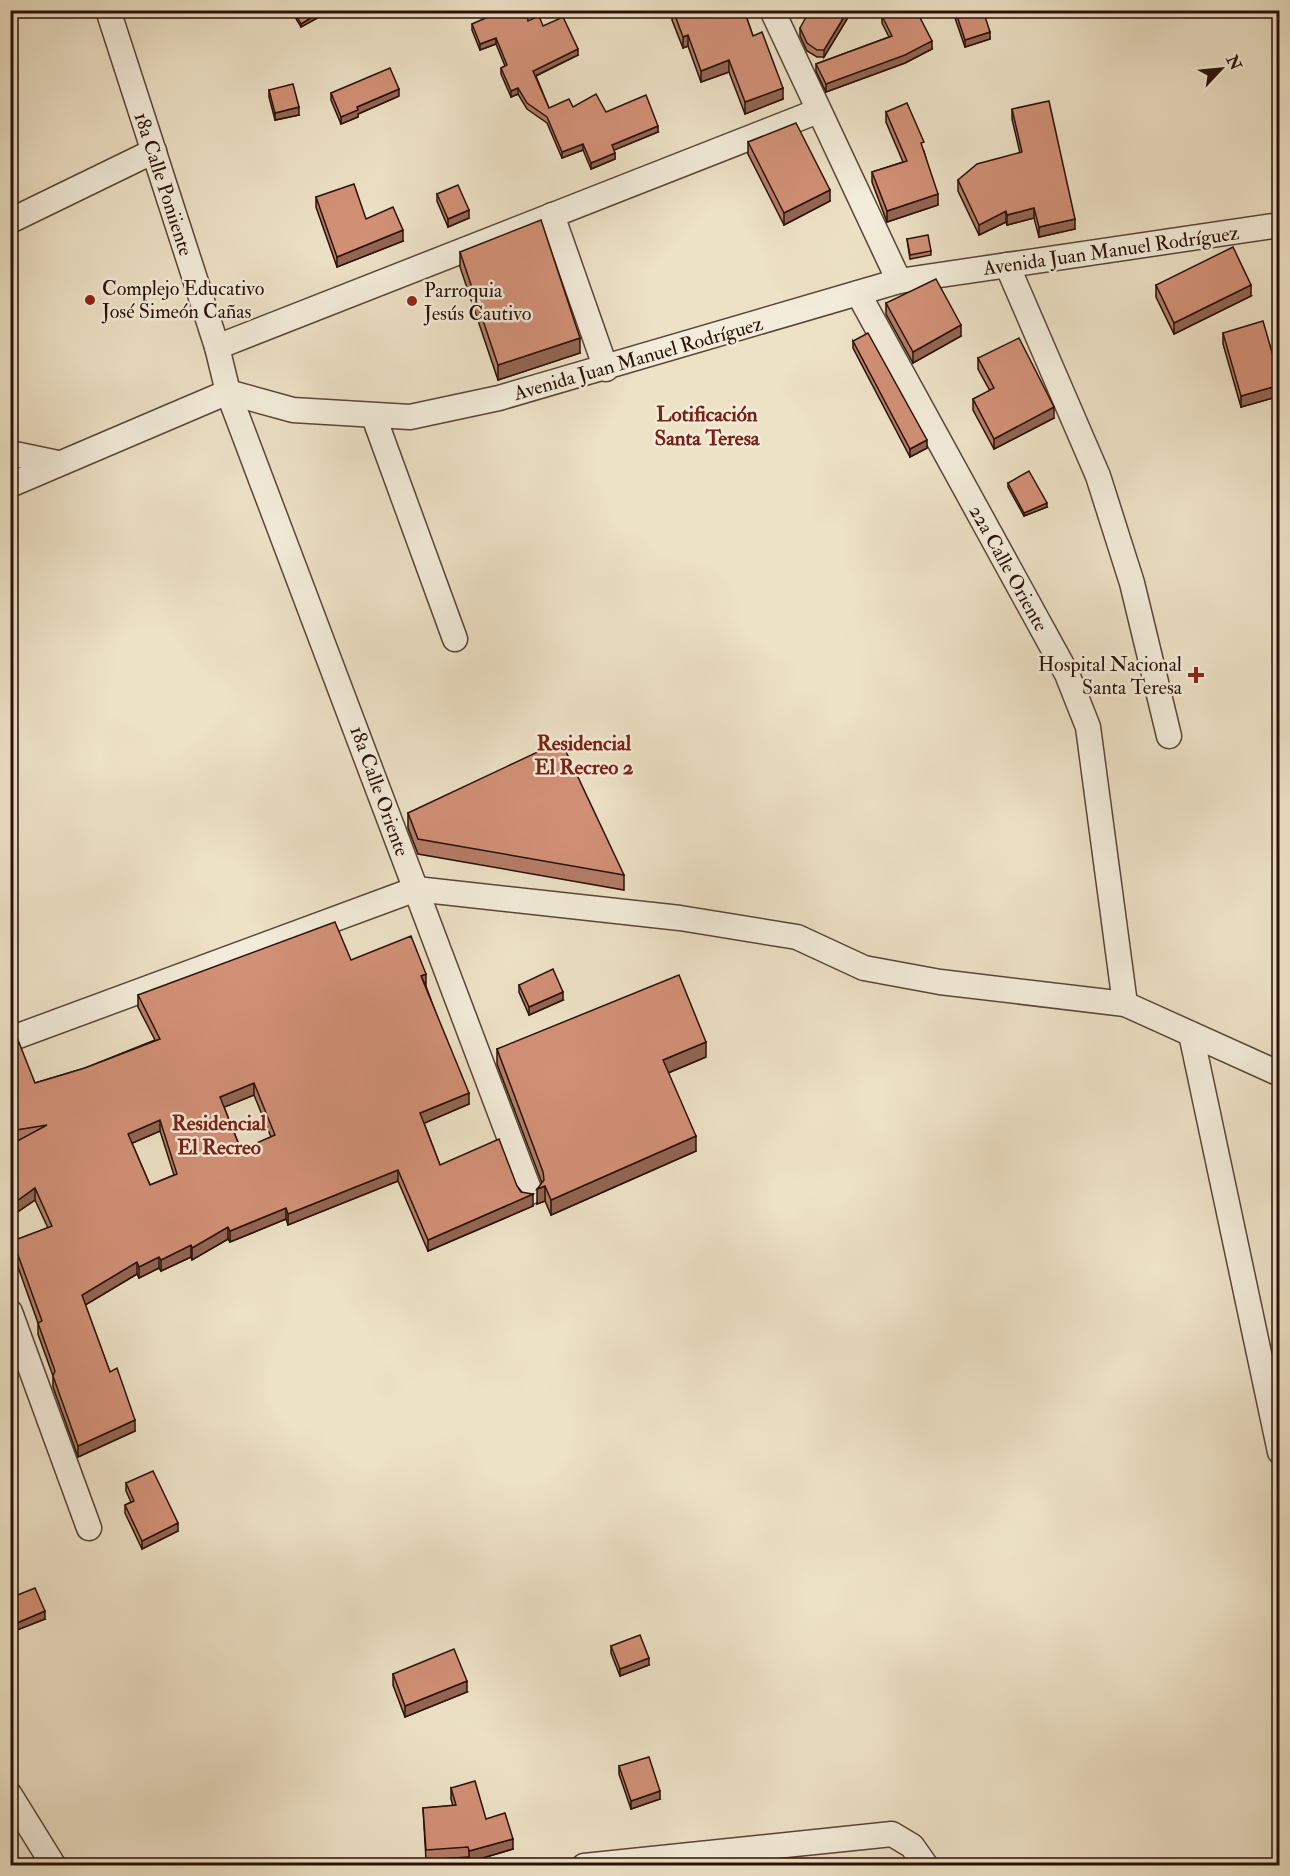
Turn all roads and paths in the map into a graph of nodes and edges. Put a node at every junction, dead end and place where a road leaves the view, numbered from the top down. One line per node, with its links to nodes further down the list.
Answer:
1 (108, 10): 4 (street, 18a Calle Poniiente)
2 (772, 10): 3 (street)
3 (818, 111): 5 (street); 9 (street)
4 (154, 151): 6 (street); 11 (street, 18a Calle Poniiente)
5 (552, 215): 11 (street); 12 (street)
6 (10, 220)
7 (1280, 225): 8 (street, Avenida Juan Manuel Rodríguez)
8 (1007, 265): 9 (street, Avenida Juan Manuel Rodríguez); 19 (street)
9 (899, 281): 10 (street, Avenida Juan Manuel Rodríguez)
10 (858, 294): 12 (street, Avenida Juan Manuel Rodríguez); 21 (street, 22a Calle Oriente)
11 (217, 347): 13 (street, 18a Calle Poniiente)
12 (606, 369): 14 (street, Avenida Juan Manuel Rodríguez)
13 (228, 392): 14 (street, Avenida Juan Manuel Rodríguez); 16 (street); 20 (street, 18a Calle Oriente)
14 (374, 417): 18 (street)
15 (10, 453): 16 (street)
16 (58, 463): 17 (street)
17 (10, 485)
18 (455, 639)
19 (1169, 736)
20 (416, 889): 21 (street); 23 (street); 25 (street, 18a Calle Oriente)
21 (1125, 1004): 22 (street)
22 (1191, 1034): 24 (street); 27 (street)
23 (10, 1039)
24 (1280, 1074)
25 (530, 1192)
26 (10, 1312): 28 (street)
27 (1280, 1452)
28 (89, 1528)
29 (10, 1795): 30 (street)
30 (54, 1866)
31 (584, 1866): 32 (street)
32 (926, 1866)

